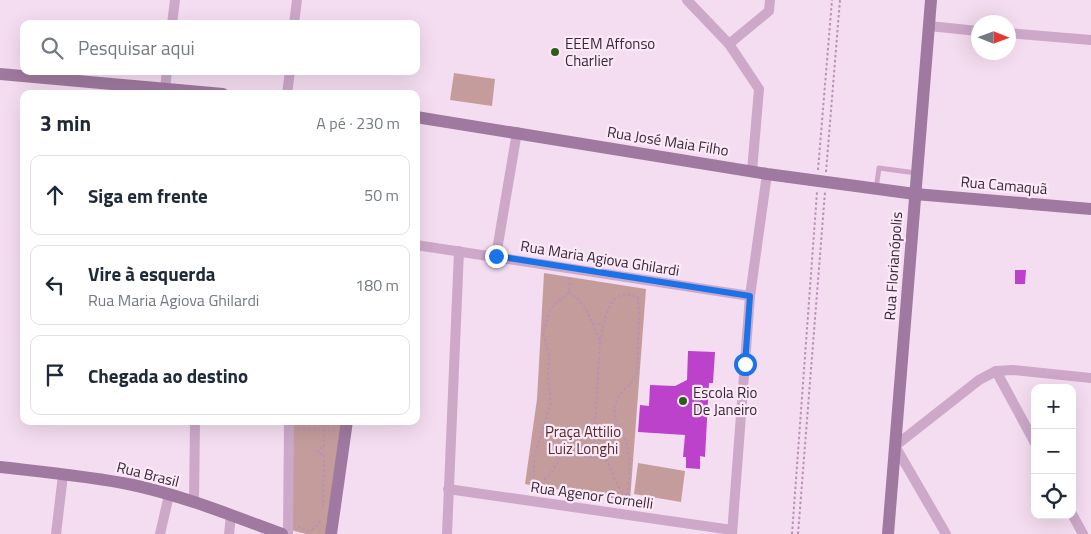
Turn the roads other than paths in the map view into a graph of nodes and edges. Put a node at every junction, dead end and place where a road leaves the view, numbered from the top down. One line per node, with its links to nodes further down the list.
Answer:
1 (175, 0): 6 (street)
2 (297, 0): 7 (street)
3 (687, 0): 12 (street)
4 (770, 0): 12 (street)
5 (931, 0): 8 (street, Rua Florianópolis)
6 (172, 20)
7 (294, 20)
8 (929, 26): 9 (street); 22 (street, Rua Florianópolis)
9 (971, 30)
10 (1016, 34): 11 (street)
11 (1091, 40)
12 (729, 44): 21 (street)
13 (0, 74): 16 (street)
14 (167, 75): 16 (street)
15 (289, 75): 18 (street)
16 (165, 89): 17 (street)
17 (177, 90)
18 (288, 90)
19 (420, 118): 20 (street, Rua José Maia Filho)
20 (517, 132): 21 (street, Rua José Maia Filho); 29 (street)
21 (752, 171): 23 (street, Rua José Maia Filho)
22 (917, 173): 24 (lane); 25 (street, Rua Florianópolis)
23 (767, 174): 24 (street, Rua José Maia Filho); 30 (street)
24 (876, 189): 25 (street, Rua José Maia Filho)
25 (915, 194): 26 (street, Rua Camaquã); 37 (street, Rua Florianópolis)
26 (1091, 209)
27 (420, 246): 28 (street, Rua Maria Agiova Ghilardi)
28 (459, 251): 29 (street, Rua Maria Agiova Ghilardi); 40 (street)
29 (496, 256): 30 (street, Rua Maria Agiova Ghilardi)
30 (750, 296): 46 (street)
31 (996, 371): 32 (street); 36 (street); 37 (street)
32 (1091, 378)
33 (195, 425): 42 (street)
34 (289, 425): 51 (street)
35 (342, 426): 52 (street)
36 (1031, 437)
37 (895, 446): 54 (street, Rua Florianópolis); 55 (street)
38 (0, 467): 39 (street, Rua Brasil)
39 (63, 474): 41 (street, Rua Brasil); 47 (street)
40 (448, 489): 46 (street, Rua Agenor Cornelli); 53 (street)
41 (169, 495): 42 (street, Rua Brasil); 48 (street)
42 (194, 502): 43 (street, Rua Brasil)
43 (231, 516): 45 (street, Rua Brasil); 49 (street)
44 (1075, 519): 56 (street)
45 (264, 531): 50 (street, Rua Brasil)
46 (732, 532)
47 (56, 534)
48 (160, 534)
49 (229, 534)
50 (282, 534)
51 (288, 534)
52 (331, 534)
53 (447, 534)
54 (888, 534)
55 (946, 534)
56 (1083, 534)

